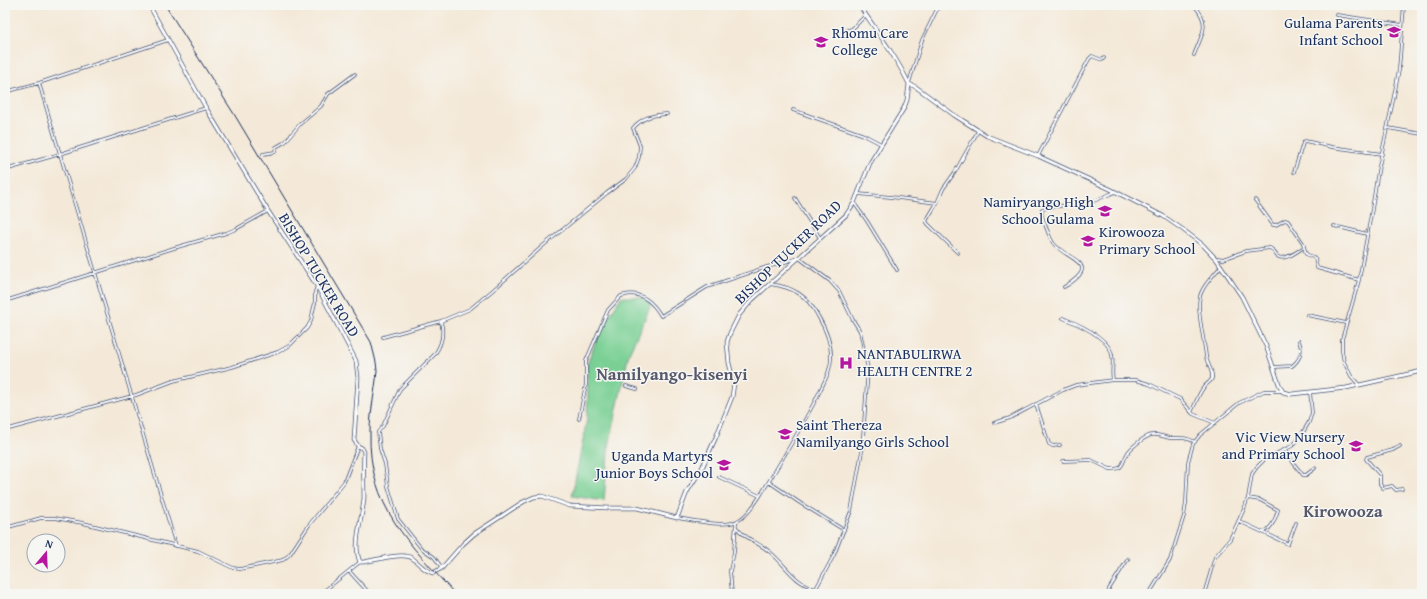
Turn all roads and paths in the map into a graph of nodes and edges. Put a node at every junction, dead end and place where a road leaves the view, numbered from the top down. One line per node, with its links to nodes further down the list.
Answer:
1 (149, 5): 10 (main road, BISHOP TUCKER ROAD)
2 (858, 5): 6 (main road)
3 (940, 5): 15 (street)
4 (1194, 5): 11 (street)
5 (1404, 5): 8 (street)
6 (866, 15): 9 (street); 15 (main road)
7 (1337, 15): 8 (street)
8 (1402, 25): 20 (street)
9 (844, 31)
10 (168, 40): 14 (street); 17 (main road, BISHOP TUCKER ROAD)
11 (1194, 55)
12 (1104, 58): 27 (street)
13 (355, 74): 25 (street)
14 (39, 83): 16 (street); 24 (street)
15 (909, 84): 21 (main road); 23 (main road, BISHOP TUCKER ROAD)
16 (5, 92)
17 (206, 108): 24 (street); 36 (main road, BISHOP TUCKER ROAD)
18 (793, 110): 23 (street)
19 (667, 114): 54 (street)
20 (1388, 128): 22 (street); 26 (street)
21 (978, 131): 27 (main road); 35 (street)
22 (1422, 134)
23 (882, 144): 31 (main road, BISHOP TUCKER ROAD)
24 (60, 154): 28 (street); 46 (street)
25 (264, 154)
26 (1382, 154): 29 (street); 38 (street)
27 (1038, 156): 30 (main road)
28 (5, 170)
29 (1294, 172)
30 (1116, 192): 44 (main road); 50 (street)
31 (857, 194): 34 (main road, BISHOP TUCKER ROAD); 35 (street)
32 (795, 198): 39 (street)
33 (1255, 200): 40 (street)
34 (854, 203): 39 (main road, BISHOP TUCKER ROAD); 45 (street)
35 (937, 203): 41 (street)
36 (268, 210): 46 (street); 49 (main road, BISHOP TUCKER ROAD)
37 (1334, 226): 38 (street)
38 (1367, 234): 47 (street)
39 (821, 239): 42 (main road, BISHOP TUCKER ROAD)
40 (1304, 247): 43 (street); 47 (street)
41 (958, 253)
42 (799, 258): 48 (main road, BISHOP TUCKER ROAD); 69 (street); 91 (street)
43 (1218, 258)
44 (1221, 266): 58 (main road); 68 (street)
45 (897, 270)
46 (95, 273): 51 (street); 66 (street)
47 (1359, 280): 55 (street)
48 (770, 284): 81 (street); 85 (main road, BISHOP TUCKER ROAD)
49 (316, 286): 66 (street); 75 (main road, BISHOP TUCKER ROAD)
50 (1064, 287)
51 (5, 301)
52 (1307, 315): 55 (street)
53 (1063, 318): 60 (street)
54 (441, 321): 56 (street); 96 (street)
55 (1346, 323): 61 (street)
56 (382, 337)
57 (1299, 341): 58 (street)
58 (1274, 367): 64 (main road)
59 (1422, 371): 61 (main road)
60 (1113, 380): 67 (street); 68 (street)
61 (1359, 385): 65 (main road)
62 (626, 386): 63 (street)
63 (637, 388)
64 (1282, 391): 65 (main road); 71 (street)
65 (1310, 392): 77 (street)
66 (131, 396): 72 (street); 93 (street)
67 (1036, 404): 70 (street); 74 (street)
68 (1191, 412): 71 (street)
69 (579, 419)
70 (994, 423)
71 (1215, 423): 73 (street)
72 (5, 430)
73 (1195, 442): 78 (street); 106 (street)
74 (1060, 444)
75 (358, 446): 93 (street); 95 (main road, BISHOP TUCKER ROAD)
76 (1400, 446): 82 (street)
77 (1285, 450): 79 (street); 84 (street)
78 (1063, 461)
79 (1315, 468)
80 (719, 477): 83 (street)
81 (769, 482): 83 (street); 91 (street)
82 (1402, 489)
83 (760, 496): 87 (street)
84 (1248, 498): 86 (street); 92 (street)
85 (677, 518): 87 (street); 96 (main road)
86 (1239, 521): 92 (street); 107 (street)
87 (736, 522): 89 (street)
88 (1296, 523): 92 (street)
89 (736, 526): 98 (street); 103 (street)
90 (5, 528): 93 (street)
91 (844, 530): 98 (street)
92 (1262, 532)
93 (176, 546)
94 (1128, 559): 105 (street)
95 (360, 562): 96 (main road); 97 (street)
96 (442, 568)
97 (349, 571): 101 (street); 102 (street)
98 (815, 589): 104 (street)
99 (5, 592): 100 (street)
100 (8, 594)
101 (320, 594)
102 (370, 594)
103 (732, 594)
104 (813, 594)
105 (1108, 594)
106 (1149, 594)
107 (1204, 594)

